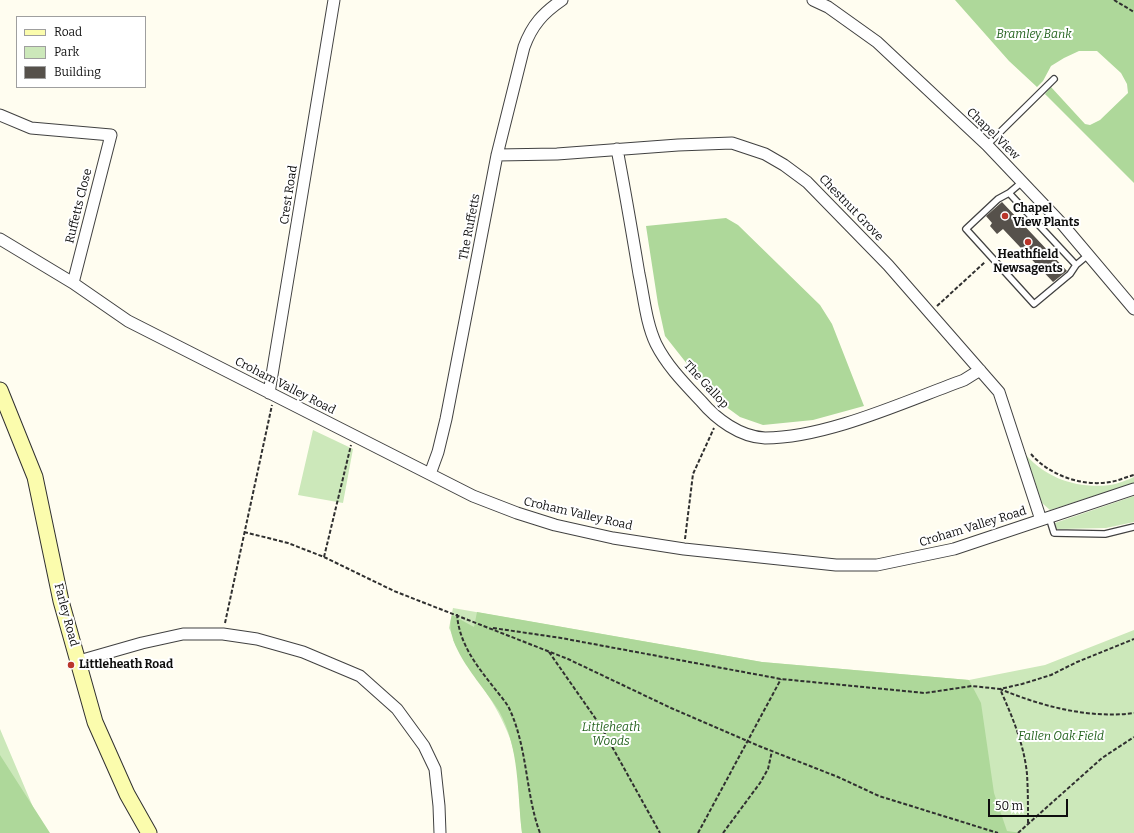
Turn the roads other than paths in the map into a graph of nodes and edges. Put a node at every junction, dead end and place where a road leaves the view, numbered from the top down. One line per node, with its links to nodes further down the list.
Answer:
1 (334, 0): 18 (street, Crest Road)
2 (562, 0): 8 (street, The Ruffetts)
3 (812, 0): 6 (street, Chapel View)
4 (1054, 79): 6 (lane)
5 (0, 115): 14 (street, Ruffetts Close)
6 (987, 145): 9 (street, Chapel View)
7 (617, 149): 8 (street, Chestnut Grove); 16 (street, Chestnut Grove); 16 (street, The Gallop)
8 (497, 155): 19 (street, The Ruffetts)
9 (1022, 182): 10 (lane); 12 (street, Chapel View)
10 (1009, 193): 13 (lane); 13 (lane)
11 (0, 239): 14 (street, Croham Valley Road)
12 (1088, 255): 13 (lane); 15 (street, Chapel View)
13 (1076, 265)
14 (73, 283): 18 (street, Croham Valley Road)
15 (1134, 309)
16 (980, 370): 21 (street, Chestnut Grove)
17 (0, 390): 23 (street, Farley Road)
18 (269, 393): 19 (street, Croham Valley Road)
19 (430, 474): 21 (street, Croham Valley Road)
20 (1134, 488): 21 (street, Croham Valley Road)
21 (1045, 519): 22 (lane)
22 (1134, 527)
23 (79, 661): 24 (street, Farley Road); 25 (street)
24 (149, 833)
25 (440, 833)

